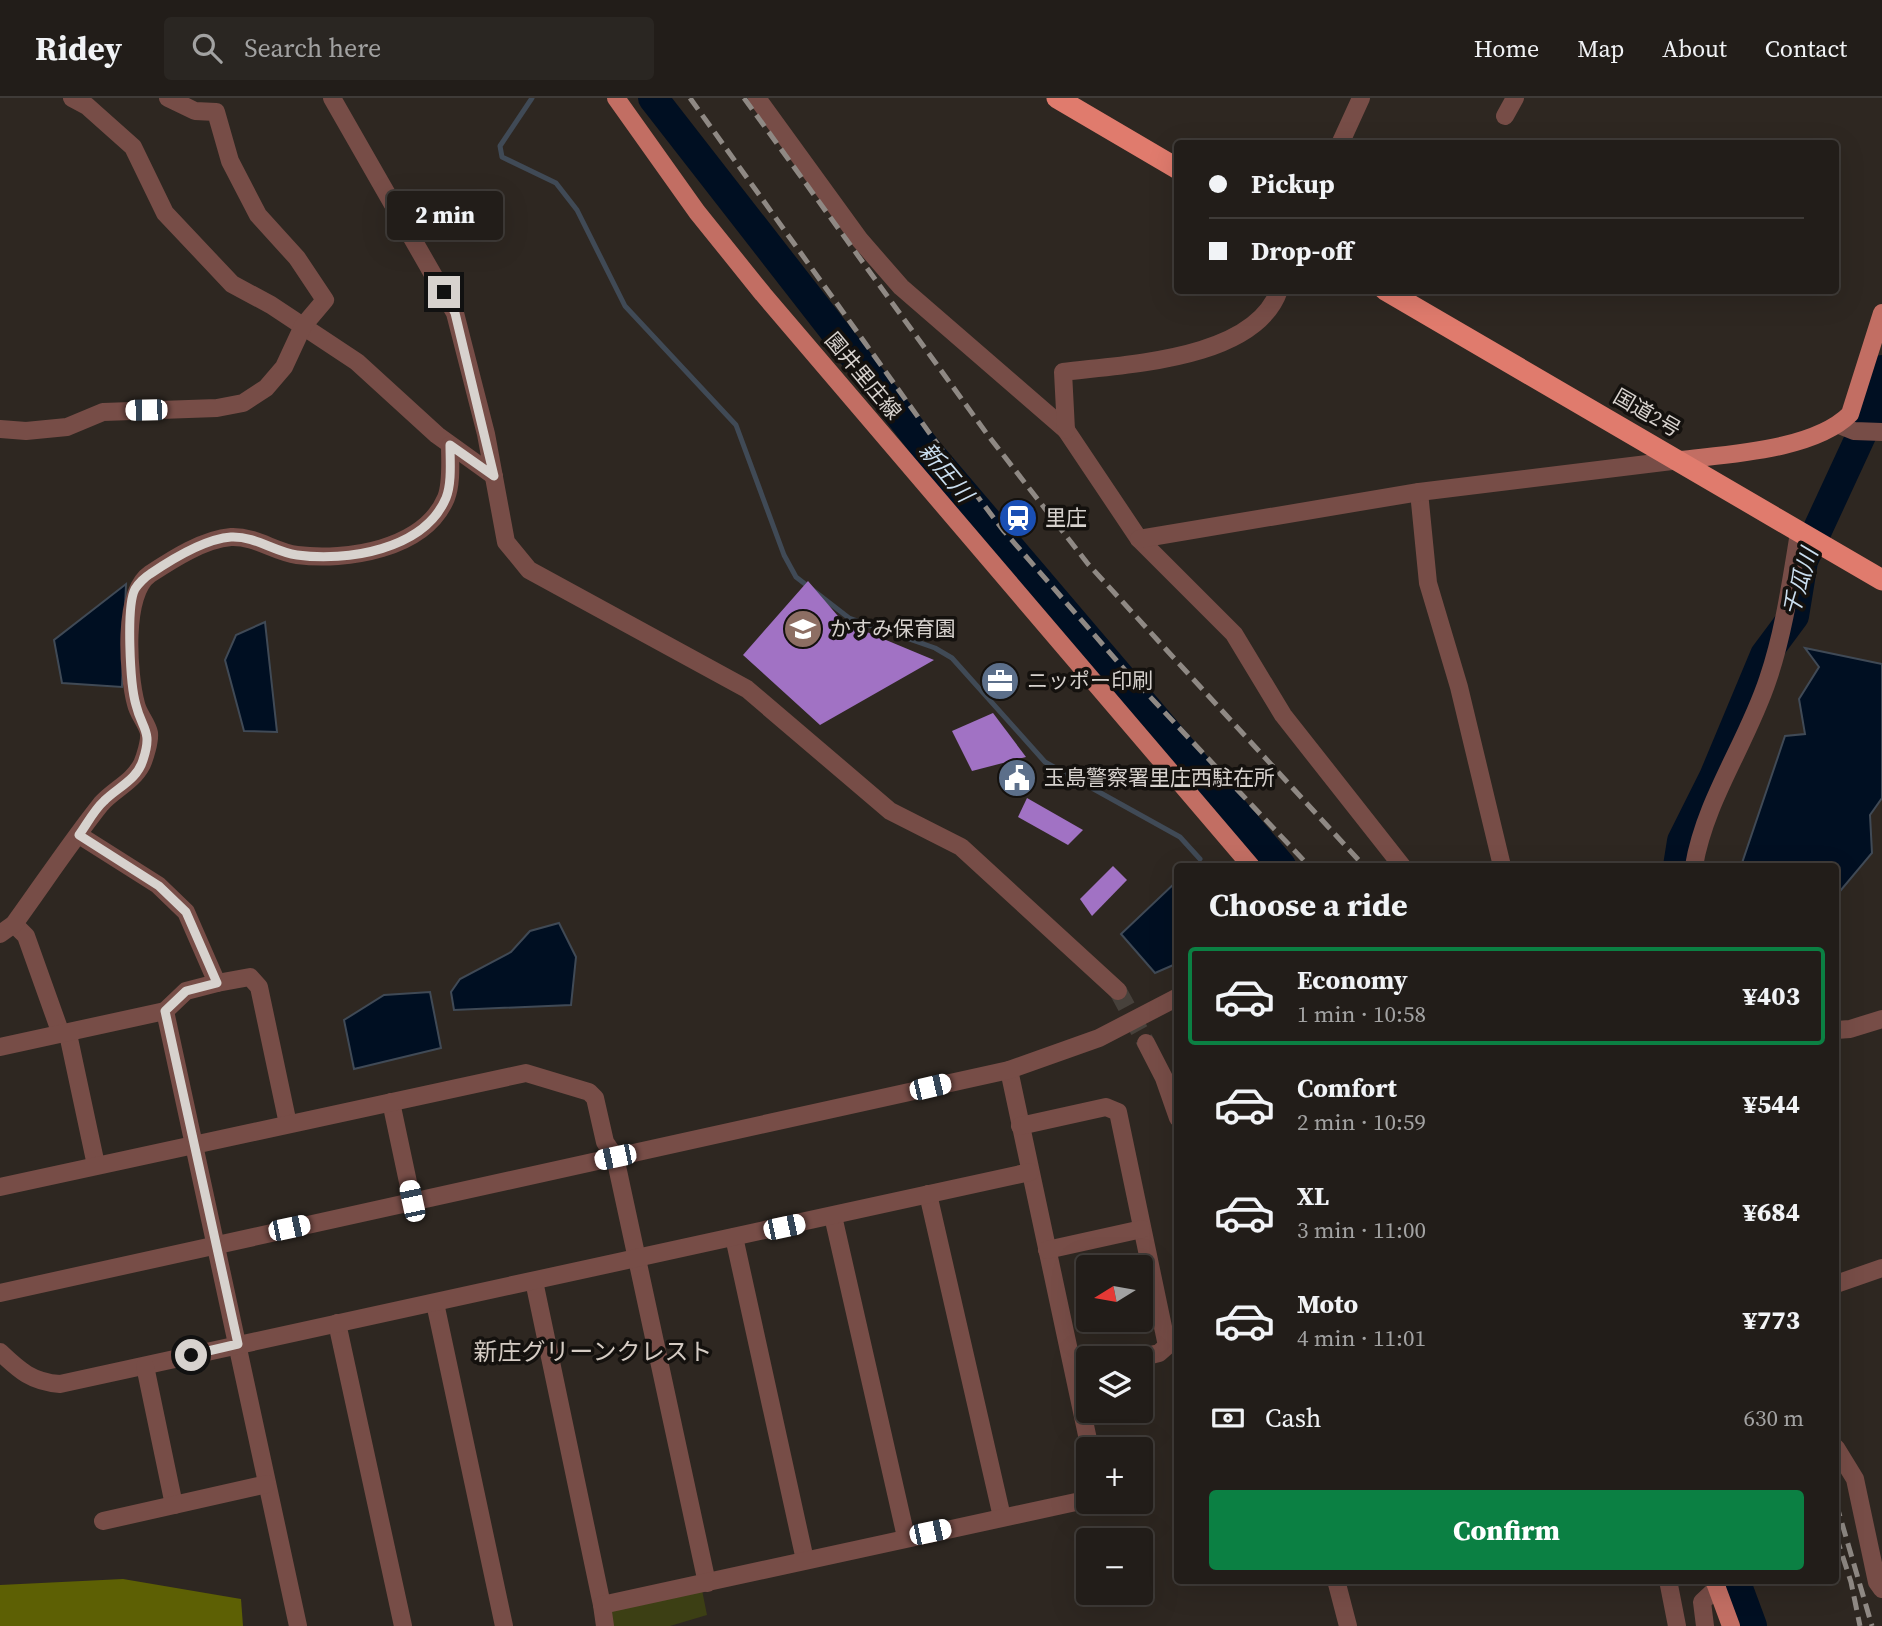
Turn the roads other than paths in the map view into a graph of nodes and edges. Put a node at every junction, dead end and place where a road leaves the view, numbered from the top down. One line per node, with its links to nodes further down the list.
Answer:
1 (72, 98): 15 (street)
2 (168, 98): 15 (street)
3 (332, 98): 22 (street)
4 (616, 98): 28 (main road, 園井里庄線)
5 (757, 98): 18 (street)
6 (1057, 98): 11 (highway)
7 (1361, 98): 10 (street)
8 (1515, 98): 9 (street)
9 (1505, 116)
10 (1342, 140)
11 (1174, 167)
12 (1278, 294): 18 (street)
13 (1392, 294): 21 (highway, 国道2号)
14 (1882, 313): 16 (main road)
15 (303, 326): 17 (street); 20 (street)
16 (1839, 425): 19 (street); 21 (main road)
17 (0, 429)
18 (1066, 430): 25 (street)
19 (1882, 432)
20 (450, 445): 22 (street); 27 (street)
21 (1680, 460): 23 (street); 24 (highway, 国道2号)
22 (494, 476): 34 (street)
23 (1419, 492): 25 (street); 30 (street)
24 (1798, 533): 26 (highway, 国道2号); 31 (street)
25 (1139, 539): 29 (street)
26 (1882, 580)
27 (79, 835): 32 (street); 33 (street)
28 (1248, 863)
29 (1400, 863)
30 (1501, 863)
31 (1695, 863)
32 (7, 929): 39 (street)
33 (217, 983): 36 (street); 46 (street)
34 (1118, 991)
35 (1174, 999): 42 (street)
36 (165, 1011): 39 (street); 48 (street)
37 (1882, 1018): 38 (street)
38 (1839, 1030)
39 (64, 1034): 41 (street); 50 (street)
40 (1146, 1043): 43 (street)
41 (0, 1047)
42 (1009, 1070): 47 (street); 49 (street)
43 (1171, 1077): 44 (street)
44 (1174, 1095)
45 (391, 1102): 46 (street); 49 (street); 54 (street)
46 (288, 1124): 48 (street)
47 (1020, 1126): 51 (street); 56 (street)
48 (195, 1144): 50 (street); 58 (street)
49 (615, 1157): 54 (street); 60 (street)
50 (96, 1165): 52 (street)
51 (1030, 1172): 53 (street); 59 (street)
52 (0, 1187)
53 (928, 1194): 55 (street); 76 (street)
54 (412, 1201): 58 (street)
55 (833, 1216): 57 (street); 78 (street)
56 (1142, 1229): 59 (street); 70 (street)
57 (734, 1237): 60 (street); 79 (street)
58 (215, 1244): 64 (street); 67 (street)
59 (1047, 1250): 69 (street)
60 (636, 1258): 62 (street); 80 (street)
61 (1882, 1268): 63 (street)
62 (534, 1281): 65 (street); 85 (street)
63 (1839, 1283)
64 (0, 1293)
65 (435, 1303): 66 (street); 88 (street)
66 (337, 1323): 67 (street); 87 (street)
67 (238, 1344): 71 (street); 73 (street)
68 (0, 1352): 71 (street)
69 (1076, 1353)
70 (1153, 1355)
71 (145, 1366): 75 (street)
72 (1839, 1453): 84 (street)
73 (267, 1484): 75 (street); 86 (street)
74 (1076, 1502): 76 (street)
75 (174, 1504): 77 (street)
76 (1002, 1517): 78 (street)
77 (103, 1521)
78 (906, 1537): 79 (street)
79 (805, 1560): 80 (street)
80 (707, 1583): 85 (street)
81 (1337, 1584): 90 (street)
82 (1669, 1584): 91 (street)
83 (1715, 1584): 92 (street); 93 (main road)
84 (1882, 1589)
85 (602, 1605): 89 (street)
86 (298, 1626)
87 (402, 1626)
88 (504, 1626)
89 (605, 1626)
90 (1348, 1626)
91 (1677, 1626)
92 (1705, 1626)
93 (1731, 1626)

